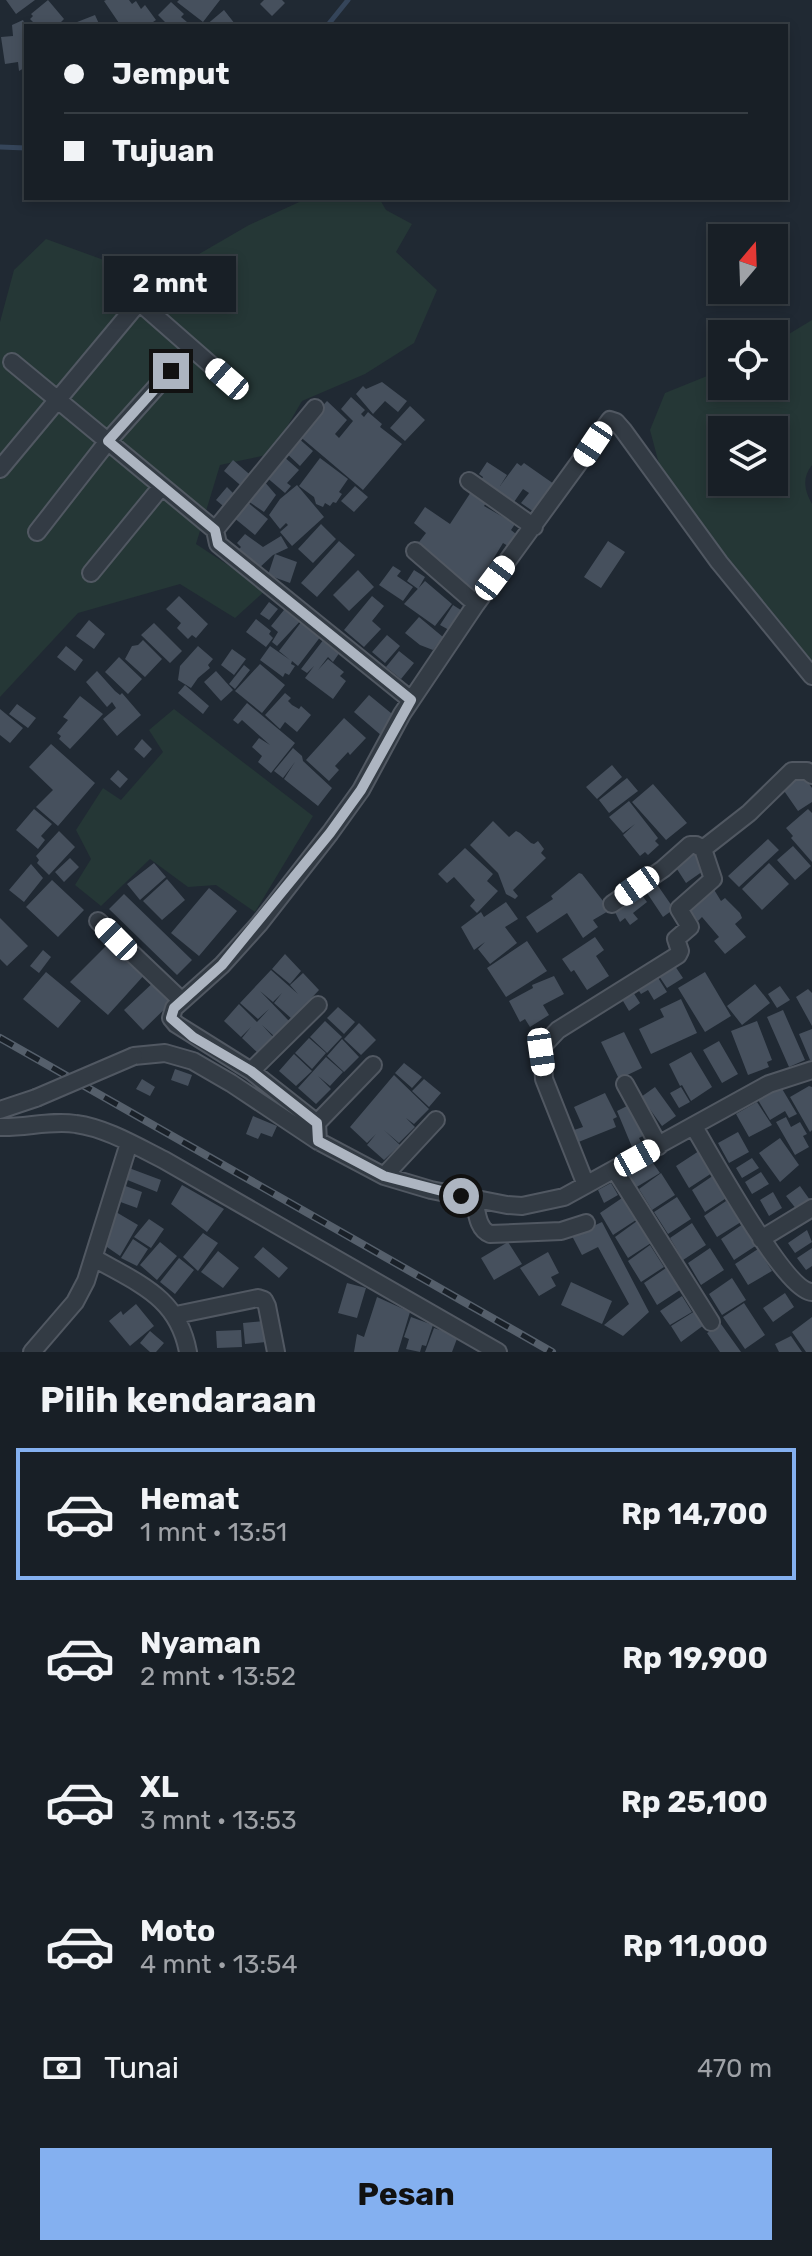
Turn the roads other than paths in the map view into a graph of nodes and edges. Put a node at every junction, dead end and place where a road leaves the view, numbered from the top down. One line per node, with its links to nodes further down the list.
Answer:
1 (122, 287): 2 (street)
2 (139, 302): 3 (street); 6 (street)
3 (191, 348): 5 (street); 8 (street)
4 (12, 362): 6 (street)
5 (227, 379)
6 (58, 400): 8 (street); 9 (street)
7 (315, 408): 13 (street)
8 (108, 441): 11 (street); 14 (street)
9 (0, 469)
10 (469, 481): 12 (street)
11 (162, 486): 13 (street); 16 (street)
12 (534, 527): 17 (street); 18 (street)
13 (215, 530): 19 (street)
14 (37, 532)
15 (415, 551): 17 (street)
16 (91, 573)
17 (476, 604): 19 (street)
18 (812, 676)
19 (411, 700): 24 (street)
20 (812, 775): 21 (street)
21 (703, 849): 22 (street); 40 (street)
22 (612, 904)
23 (98, 921): 24 (street)
24 (182, 1001): 28 (street)
25 (318, 1005): 28 (street)
26 (373, 1065): 32 (street)
27 (812, 1070): 34 (street)
28 (251, 1071): 32 (street)
29 (625, 1084): 37 (street)
30 (0, 1110): 35 (street, bridge)
31 (436, 1120): 39 (street)
32 (317, 1123): 35 (street)
33 (0, 1127): 36 (street)
34 (694, 1127): 37 (street); 44 (street)
35 (318, 1141): 39 (street)
36 (129, 1143): 45 (street); 52 (street)
37 (659, 1146): 38 (street)
38 (615, 1170): 40 (street); 48 (street)
39 (384, 1176): 41 (street)
40 (586, 1185): 41 (street)
41 (474, 1199): 43 (street)
42 (812, 1208): 44 (street)
43 (586, 1223)
44 (761, 1239): 46 (street)
45 (94, 1258): 47 (street); 49 (street)
46 (812, 1292)
47 (176, 1315): 50 (street); 51 (street)
48 (711, 1322)
49 (32, 1352)
50 (188, 1352)
51 (276, 1352)
52 (498, 1352)

